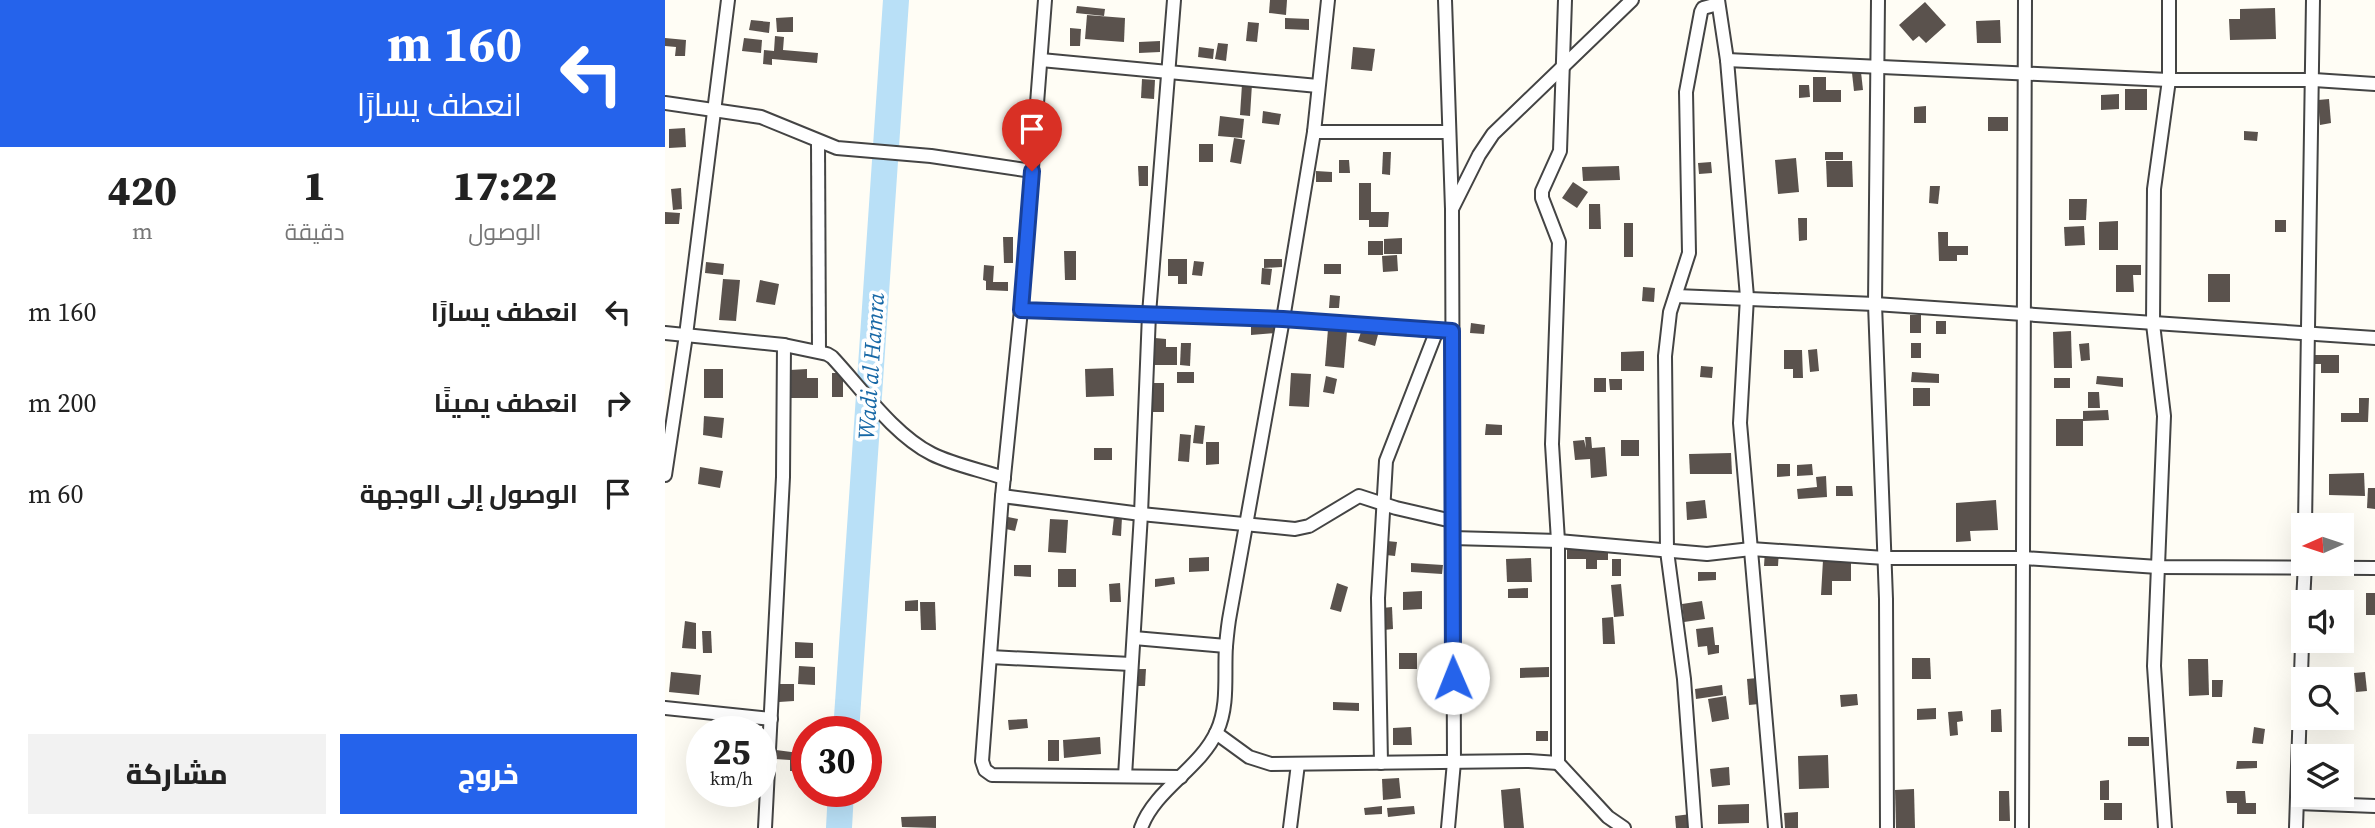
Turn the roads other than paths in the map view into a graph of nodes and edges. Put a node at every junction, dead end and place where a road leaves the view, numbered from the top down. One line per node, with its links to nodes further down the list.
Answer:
1 (728, 0): 24 (street)
2 (1045, 0): 13 (street)
3 (1174, 0): 17 (street)
4 (1328, 0): 22 (street)
5 (1445, 0): 26 (street)
6 (1565, 0): 15 (street)
7 (1632, 0): 15 (street)
8 (1878, 0): 16 (street)
9 (2025, 0): 18 (street)
10 (2169, 0): 19 (street)
11 (2313, 0): 20 (street)
12 (1718, 2): 14 (street); 30 (street)
13 (1041, 60): 17 (street); 28 (street)
14 (1727, 60): 16 (street); 31 (street)
15 (1563, 66): 29 (street); 55 (street)
16 (1879, 69): 18 (street); 32 (street)
17 (1168, 71): 22 (street); 34 (street)
18 (2024, 74): 19 (street); 35 (street)
19 (2169, 80): 20 (street); 37 (street)
20 (2313, 80): 21 (street); 42 (street)
21 (2375, 84)
22 (1318, 86): 25 (street)
23 (665, 103): 24 (street)
24 (714, 109): 27 (street); 41 (street)
25 (1314, 132): 26 (street); 36 (street)
26 (1448, 132): 29 (street)
27 (818, 142): 28 (street); 45 (street)
28 (1032, 171): 33 (street)
29 (1452, 209): 39 (street)
30 (1676, 296): 31 (street); 57 (street)
31 (1747, 298): 32 (street); 56 (street)
32 (1875, 304): 35 (street); 58 (street)
33 (1021, 310): 34 (street); 47 (street)
34 (1149, 314): 36 (street); 51 (street)
35 (2024, 314): 37 (street); 59 (street)
36 (1283, 319): 38 (street); 53 (street)
37 (2153, 324): 42 (street); 61 (street)
38 (1437, 330): 39 (street); 49 (street)
39 (1452, 331): 52 (street)
40 (665, 333): 41 (street)
41 (686, 335): 44 (street); 46 (street)
42 (2309, 335): 43 (street); 50 (street)
43 (2375, 338)
44 (784, 345): 45 (street); 71 (street)
45 (819, 351): 47 (street)
46 (665, 475)
47 (1004, 478): 48 (street)
48 (1002, 496): 51 (street); 67 (street)
49 (1385, 505): 52 (street); 53 (street); 75 (street)
50 (2305, 513)
51 (1141, 514): 53 (street); 64 (street)
52 (1452, 520): 54 (street)
53 (1246, 524): 65 (street)
54 (1452, 538): 55 (street); 74 (street)
55 (1557, 541): 57 (street); 76 (street)
56 (1751, 550): 57 (street); 58 (street); 90 (street)
57 (1667, 551): 89 (street)
58 (1885, 558): 59 (street); 91 (street)
59 (2023, 558): 61 (street); 92 (street)
60 (2291, 566): 61 (street)
61 (2158, 567): 93 (street)
62 (2354, 567): 63 (street)
63 (2375, 568)
64 (1133, 638): 65 (street); 68 (street)
65 (1226, 646): 72 (street)
66 (2302, 653): 73 (street)
67 (990, 657): 68 (street); 78 (street)
68 (1131, 664): 78 (street)
69 (665, 708): 70 (street)
70 (742, 716)
71 (771, 716)
72 (1216, 733): 77 (street); 79 (street)
73 (2299, 744)
74 (1454, 762): 75 (street); 76 (street); 87 (street)
75 (1381, 763): 77 (street)
76 (1558, 763): 88 (street)
77 (1298, 764): 86 (street)
78 (1125, 776): 79 (street)
79 (1181, 778): 85 (street)
80 (2354, 805): 81 (street)
81 (2375, 806)
82 (766, 807): 84 (street)
83 (2297, 807): 94 (street)
84 (765, 828)
85 (1141, 828)
86 (1290, 828)
87 (1448, 828)
88 (1624, 828)
89 (1695, 828)
90 (1775, 828)
91 (1887, 828)
92 (2022, 828)
93 (2165, 828)
94 (2296, 828)

